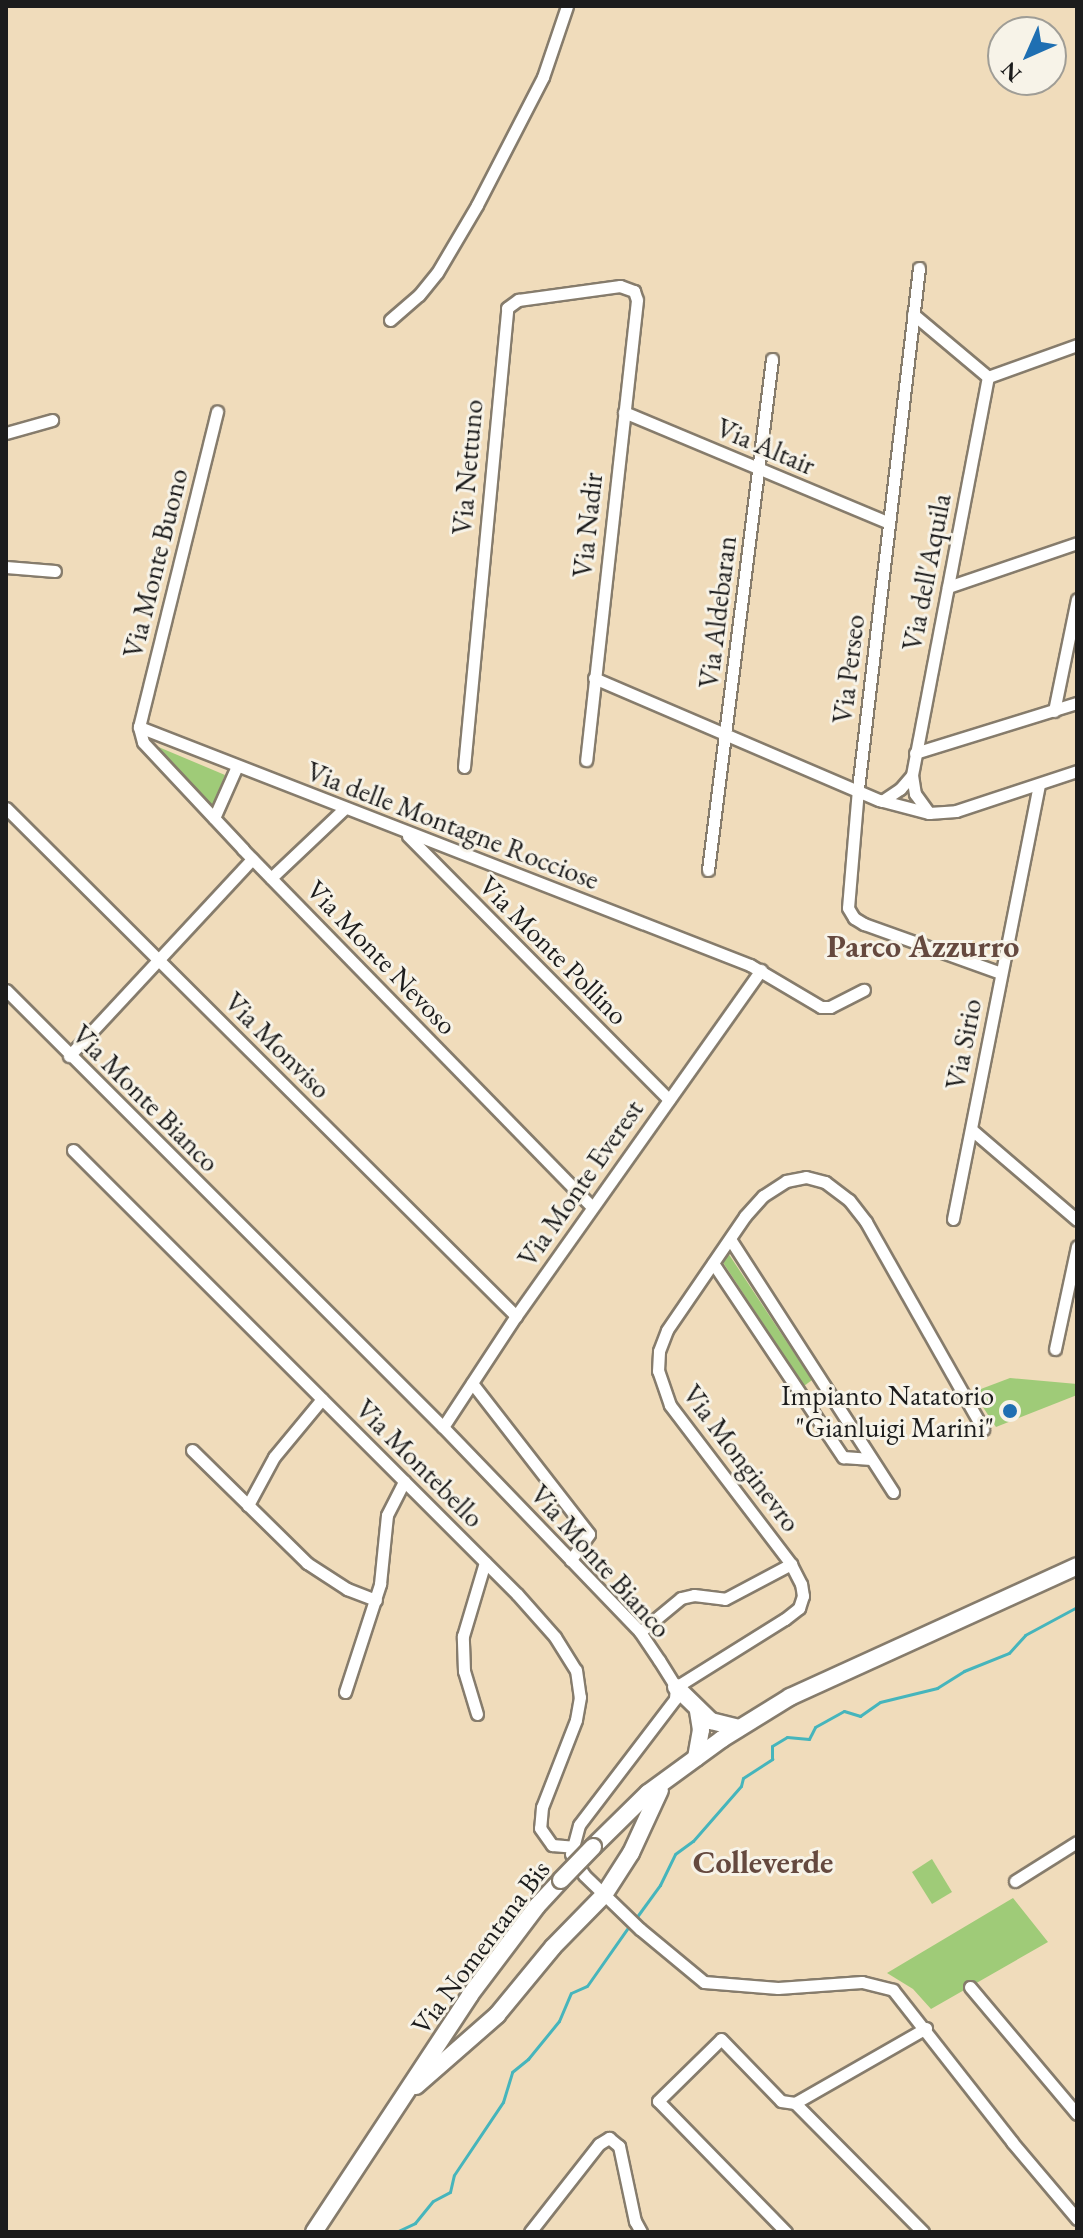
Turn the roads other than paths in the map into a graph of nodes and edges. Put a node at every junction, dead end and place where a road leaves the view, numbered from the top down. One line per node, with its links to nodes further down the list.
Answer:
1 (567, 6): 5 (street)
2 (919, 268): 4 (street, Via Perseo)
3 (636, 295): 10 (street, Via Nadir); 28 (street, Via Nettuno)
4 (913, 314): 8 (street); 14 (street, Via Perseo)
5 (390, 320)
6 (1077, 345): 8 (street)
7 (772, 359): 13 (street, Via Aldebaran)
8 (988, 377): 18 (street, Via dell'Aquila)
9 (217, 411): 23 (street, Via Monte Buono)
10 (624, 412): 13 (street, Via Altair); 20 (street, Via Nadir)
11 (52, 420): 12 (street)
12 (6, 433)
13 (758, 469): 14 (street, Via Altair); 24 (street, Via Aldebaran)
14 (889, 523): 32 (street, Via Perseo)
15 (1077, 543): 18 (street)
16 (6, 567): 17 (street)
17 (55, 571)
18 (948, 587): 25 (street, Via dell'Aquila)
19 (1077, 599): 22 (street)
20 (594, 678): 24 (street); 26 (street, Via Nadir)
21 (1077, 703): 22 (street)
22 (1054, 711): 25 (street)
23 (140, 732): 27 (street, Via delle Montagne Rocciose); 37 (street, Via Monte Nevoso)
24 (727, 733): 32 (street); 40 (street, Via Aldebaran)
25 (915, 753): 30 (street, Via dell'Aquila)
26 (586, 760)
27 (237, 766): 35 (street, Via delle Montagne Rocciose); 37 (street)
28 (464, 767)
29 (1077, 771): 31 (street)
30 (912, 775): 33 (street); 36 (street)
31 (1039, 784): 36 (street); 44 (street, Via Sirio)
32 (858, 789): 33 (street); 44 (street, Via Perseo)
33 (882, 801): 36 (street)
34 (6, 808): 42 (street, Via Monviso)
35 (344, 809): 38 (street, Via delle Montagne Rocciose); 41 (street)
36 (929, 813)
37 (214, 818): 39 (street, Via Monte Nevoso)
38 (405, 833): 43 (street, Via delle Montagne Rocciose); 48 (street, Via Monte Pollino)
39 (252, 859): 41 (street, Via Monte Nevoso); 42 (street)
40 (708, 870)
41 (271, 878): 51 (street, Via Monte Nevoso)
42 (159, 959): 47 (street); 57 (street, Via Monviso)
43 (761, 970): 46 (street, Via delle Montagne Rocciose); 48 (street, Via Monte Everest)
44 (1001, 973): 49 (street, Via Sirio)
45 (6, 990): 47 (street, Via Monte Bianco)
46 (864, 990)
47 (69, 1056): 61 (street, Via Monte Bianco)
48 (669, 1100): 51 (street, Via Monte Everest)
49 (972, 1130): 52 (street, Via Sirio); 53 (street)
50 (73, 1150): 60 (street, Via Montebello)
51 (592, 1207): 57 (street, Via Monte Everest)
52 (953, 1219)
53 (1077, 1220)
54 (730, 1239): 56 (street, Via Monginevro); 62 (street, Via Monginevro); 64 (street)
55 (1077, 1246): 58 (street)
56 (713, 1263): 64 (street); 70 (street, Via Monginevro)
57 (516, 1316): 59 (street, Via Monte Everest)
58 (1055, 1349)
59 (472, 1383): 61 (street, Via Monte Everest); 68 (street)
60 (322, 1399): 65 (street, Via Montebello); 67 (street)
61 (443, 1427): 68 (street, Via Monte Bianco)
62 (983, 1429)
63 (192, 1450): 67 (street)
64 (871, 1459): 66 (street)
65 (404, 1481): 69 (street, Via Montebello); 72 (street)
66 (893, 1492)
67 (248, 1505): 72 (street)
68 (571, 1560): 73 (street, Via Monte Bianco)
69 (485, 1562): 77 (street); 82 (street, Via Montebello)
70 (791, 1564): 73 (street); 74 (street, Via Monginevro)
71 (1077, 1566): 78 (main road, Via Nomentana Bis)
72 (376, 1600): 75 (street)
73 (640, 1632): 74 (street, Via Monte Bianco)
74 (676, 1687): 76 (main road); 82 (street)
75 (345, 1692)
76 (698, 1710): 78 (main road); 79 (main road)
77 (477, 1714)
78 (739, 1728): 79 (main road, Via Nomentana Bis)
79 (696, 1758): 80 (main road, Via Nomentana Bis)
80 (668, 1778): 84 (main road); 87 (main road, Via Nomentana Bis, bridge)
81 (1077, 1842): 83 (street)
82 (573, 1847): 84 (street)
83 (1015, 1881)
84 (604, 1895): 86 (street); 87 (main road)
85 (970, 1987): 89 (street)
86 (926, 2028): 88 (street); 90 (street)
87 (399, 2101): 91 (main road, Via Nomentana Bis)
88 (795, 2103): 94 (street); 95 (street)
89 (1077, 2114)
90 (1077, 2219)
91 (314, 2232)
92 (530, 2232): 93 (street)
93 (641, 2232)
94 (786, 2232)
95 (923, 2232)

